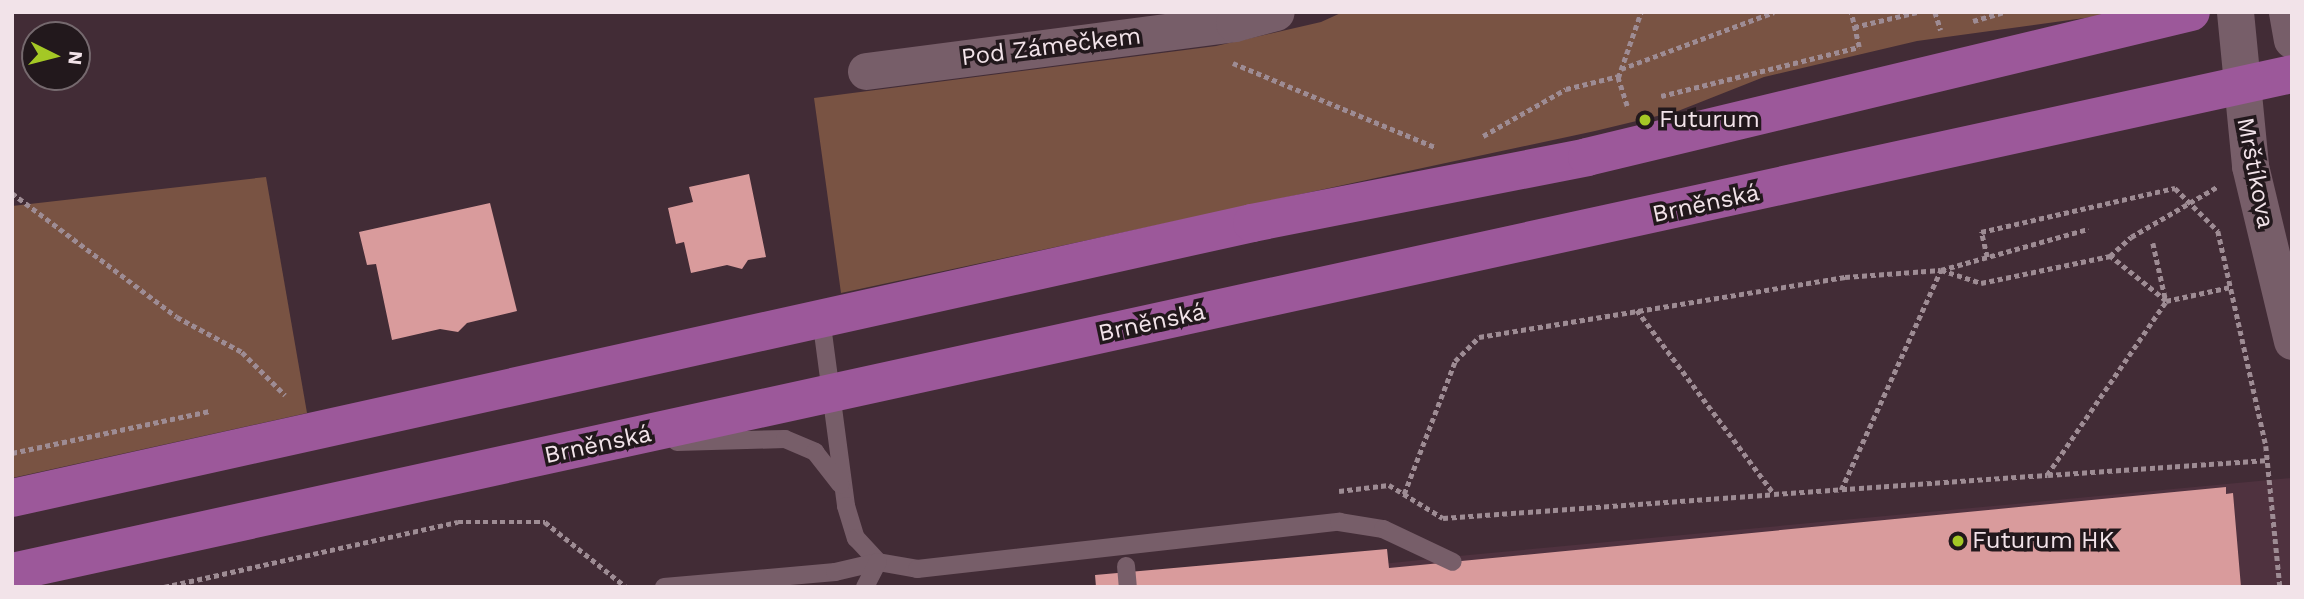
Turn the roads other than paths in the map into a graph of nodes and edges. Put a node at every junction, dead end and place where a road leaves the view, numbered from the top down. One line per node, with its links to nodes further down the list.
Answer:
1 (1276, 12): 6 (street, Pod Zámečkem)
2 (2191, 12): 9 (main road)
3 (2235, 12): 8 (street, Mrštíkova)
4 (2287, 12): 5 (street)
5 (2292, 40)
6 (866, 71)
7 (2292, 74): 8 (main road, Brněnská)
8 (2240, 87): 10 (street, Mrštíkova); 11 (main road, Brněnská)
9 (821, 318): 11 (lane); 14 (main road)
10 (2292, 341)
11 (831, 393): 12 (main road, Brněnská); 13 (lane)
12 (593, 446): 13 (lane); 18 (main road, Brněnská)
13 (843, 488): 15 (lane)
14 (12, 498)
15 (878, 562): 16 (lane); 19 (lane); 20 (lane)
16 (1453, 562)
17 (1126, 566): 21 (lane)
18 (12, 572)
19 (664, 587)
20 (865, 587)
21 (1128, 587)

